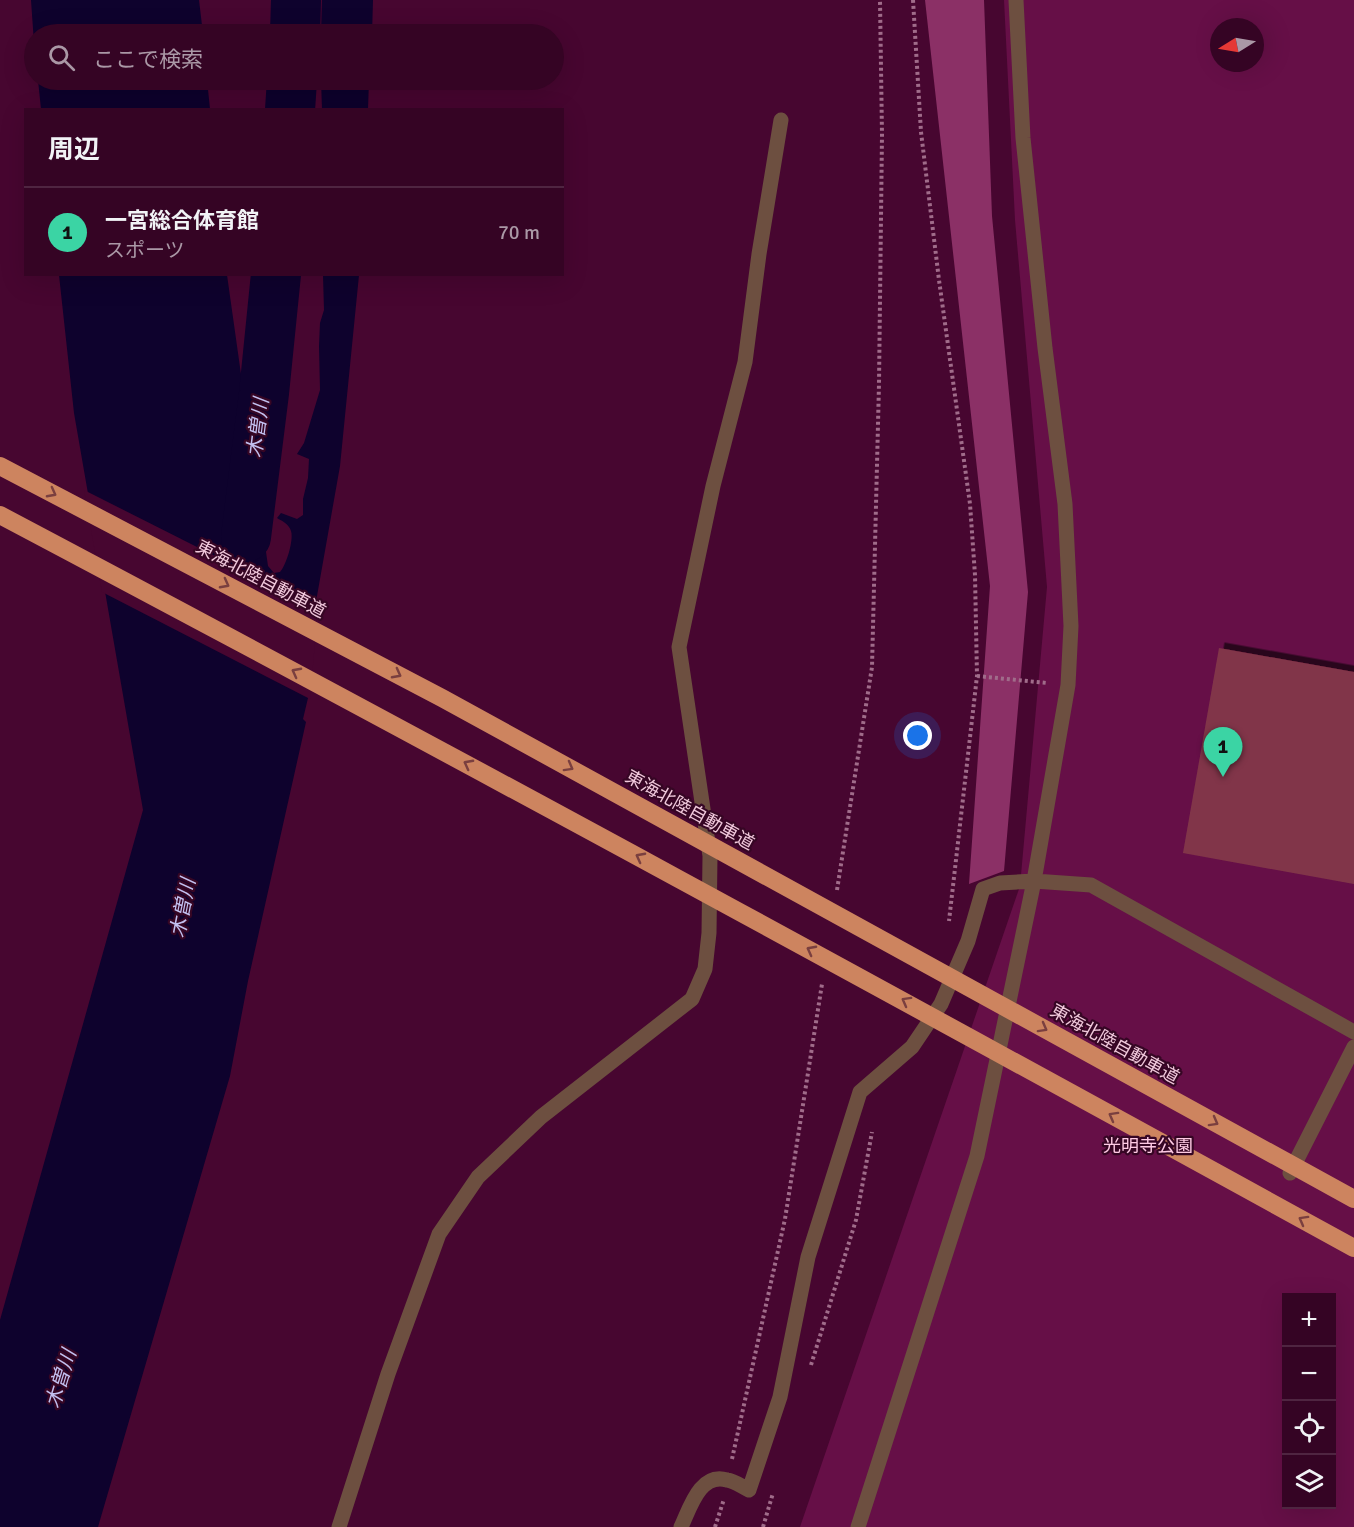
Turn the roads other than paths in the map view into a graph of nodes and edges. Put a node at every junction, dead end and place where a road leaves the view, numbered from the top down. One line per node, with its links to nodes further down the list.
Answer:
1 (1016, 0): 5 (lane)
2 (781, 120): 11 (lane)
3 (0, 466): 9 (highway, 東海北陸自動車道, one-way to 9, bridge)
4 (0, 515): 10 (highway, one-way to 4, bridge)
5 (1034, 881): 6 (lane); 12 (lane); 13 (lane)
6 (1354, 1032)
7 (1354, 1047): 8 (lane)
8 (1290, 1173)
9 (1354, 1199)
10 (1354, 1248)
11 (339, 1527)
12 (681, 1527)
13 (858, 1527)

